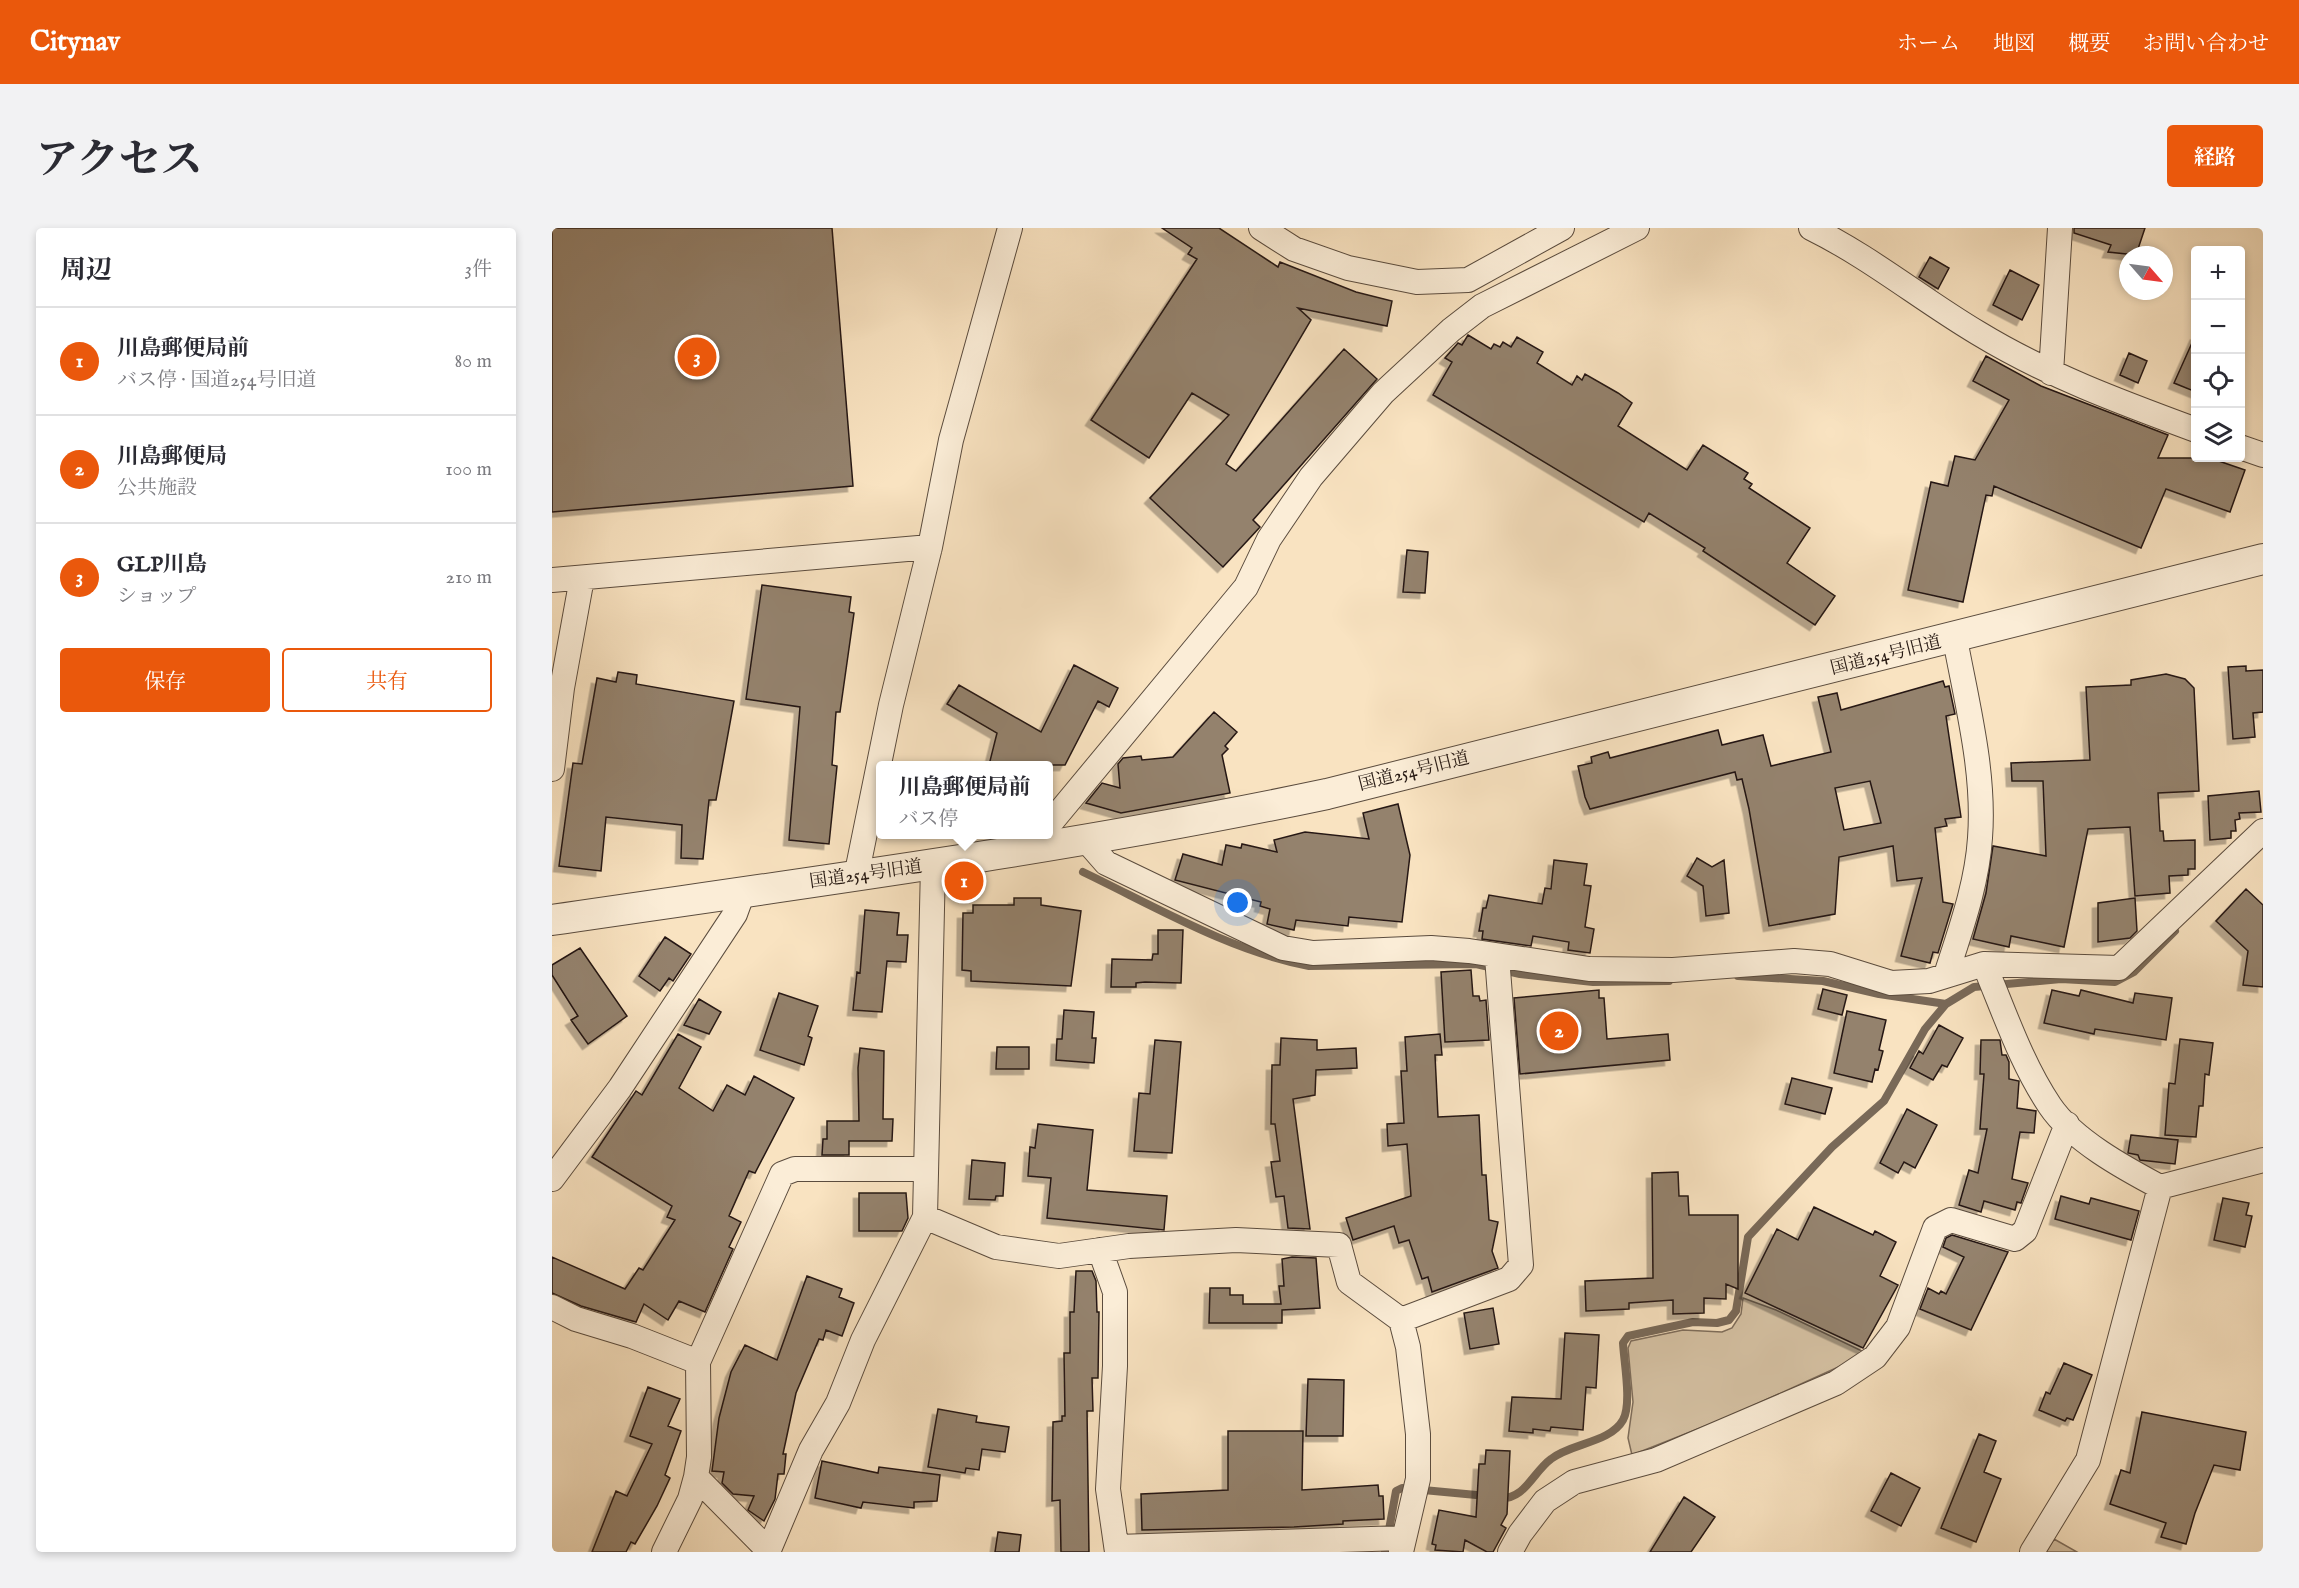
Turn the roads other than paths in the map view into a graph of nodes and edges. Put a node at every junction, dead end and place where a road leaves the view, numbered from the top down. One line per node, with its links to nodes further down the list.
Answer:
1 (1010, 228): 13 (street)
2 (1261, 228): 7 (street)
3 (1562, 228): 7 (street)
4 (1637, 228): 8 (street)
5 (1811, 228): 9 (street)
6 (2060, 228): 9 (street)
7 (1468, 280): 8 (street)
8 (1482, 306): 21 (street)
9 (2051, 373): 10 (street)
10 (2191, 428)
11 (2245, 448): 12 (street)
12 (2263, 455)
13 (930, 547): 15 (street); 19 (street)
14 (2263, 560): 17 (street, 国道254号旧道)
15 (582, 578): 16 (street); 18 (street)
16 (552, 580)
17 (1954, 639): 25 (street, 国道254号旧道); 32 (street)
18 (553, 759)
19 (880, 761)
20 (876, 779): 27 (street)
21 (1053, 824)
22 (2263, 831): 31 (street)
23 (1053, 837): 25 (street, 国道254号旧道)
24 (1032, 839): 26 (street, 国道254号旧道)
25 (1084, 839): 30 (street)
26 (933, 865): 27 (street, 国道254号旧道); 35 (street)
27 (856, 877): 28 (street, 国道254号旧道)
28 (743, 892): 29 (street, 国道254号旧道); 36 (street)
29 (552, 920)
30 (1497, 957): 32 (street); 41 (street)
31 (1984, 964): 32 (street); 33 (street)
32 (1946, 975)
33 (2067, 1124): 37 (street); 48 (street)
34 (2263, 1160): 37 (street)
35 (926, 1169): 38 (street); 42 (street)
36 (552, 1179)
37 (2160, 1187): 49 (street)
38 (925, 1217): 39 (street); 46 (street)
39 (1100, 1250): 41 (street); 45 (street)
40 (552, 1307): 42 (street)
41 (1401, 1320): 44 (street)
42 (698, 1362): 43 (street)
43 (696, 1477): 46 (street); 47 (street)
44 (1402, 1545): 45 (street)
45 (1117, 1549)
46 (768, 1551)
47 (664, 1552)
48 (1510, 1552)
49 (2032, 1552)

